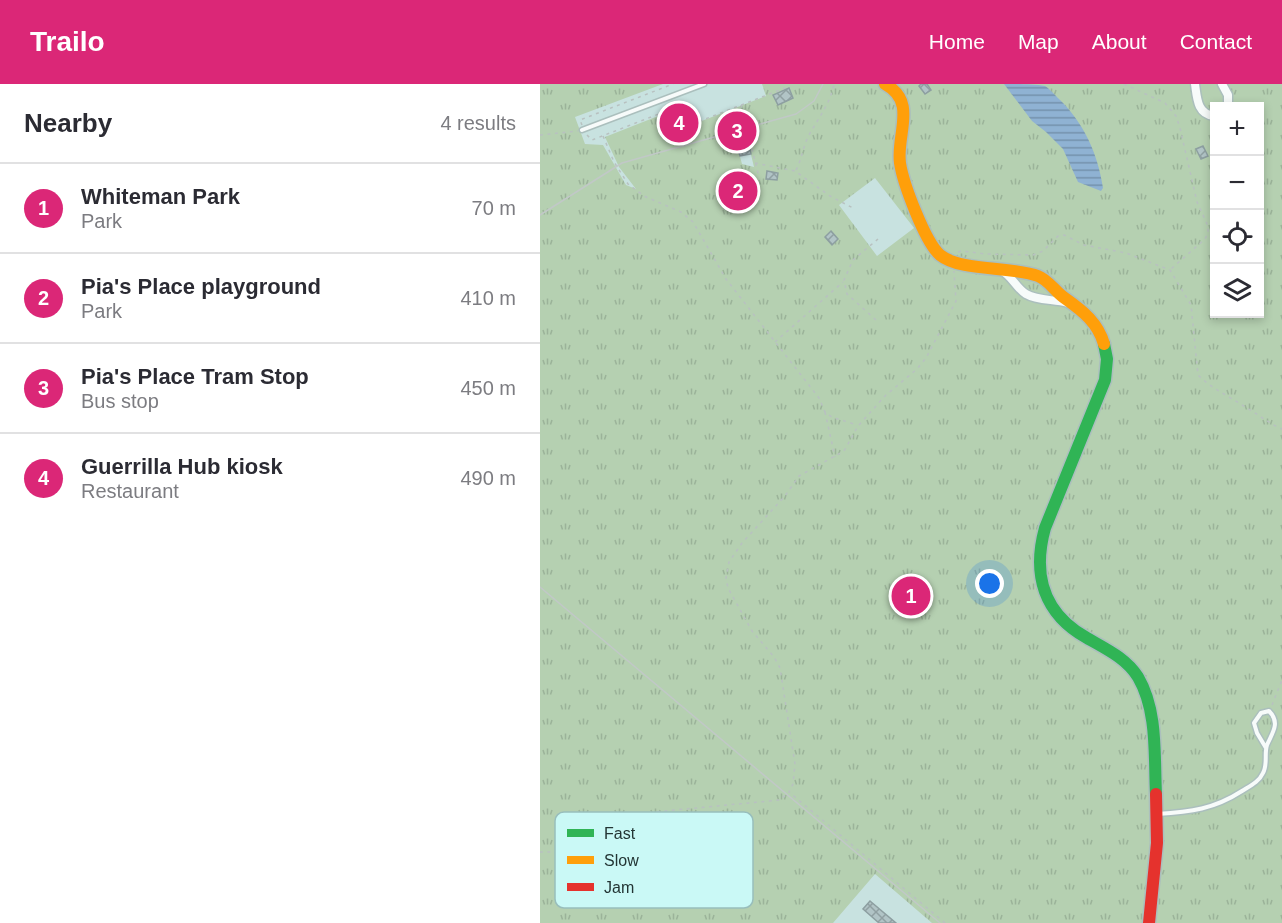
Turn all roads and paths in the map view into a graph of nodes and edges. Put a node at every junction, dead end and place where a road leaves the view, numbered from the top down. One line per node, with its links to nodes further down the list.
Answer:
1 (704, 84): 14 (lane)
2 (834, 84): 18 (path)
3 (1124, 84): 9 (path)
4 (1133, 84): 9 (path)
5 (1195, 84): 12 (street)
6 (1222, 84): 10 (street)
7 (892, 86): 22 (street)
8 (785, 88): 11 (path)
9 (1131, 88): 24 (path)
10 (1228, 102)
11 (741, 104): 13 (path); 17 (path)
12 (1210, 116)
13 (695, 123)
14 (582, 130): 15 (path)
15 (540, 135)
16 (603, 136): 30 (path)
17 (756, 163): 18 (path); 19 (path)
18 (795, 171): 20 (path)
19 (759, 177)
20 (853, 208)
21 (878, 239): 26 (path)
22 (955, 261): 23 (street); 24 (path); 32 (path)
23 (990, 267): 25 (street); 27 (street)
24 (1170, 270): 33 (path)
25 (1044, 278): 27 (street); 28 (street)
26 (844, 280): 29 (path); 30 (path)
27 (1034, 297): 28 (street)
28 (1074, 304): 40 (street)
29 (876, 320)
30 (774, 343): 31 (path)
31 (825, 411): 32 (path); 34 (path)
32 (858, 426): 34 (path)
33 (1282, 429)
34 (835, 457): 38 (path)
35 (1282, 680): 36 (path)
36 (1269, 711): 37 (lane); 37 (lane)
37 (1266, 748): 40 (lane)
38 (789, 792): 39 (path); 43 (path)
39 (654, 812)
40 (1156, 814): 44 (street)
41 (540, 852): 42 (path)
42 (555, 852)
43 (945, 923)
44 (1149, 923)

